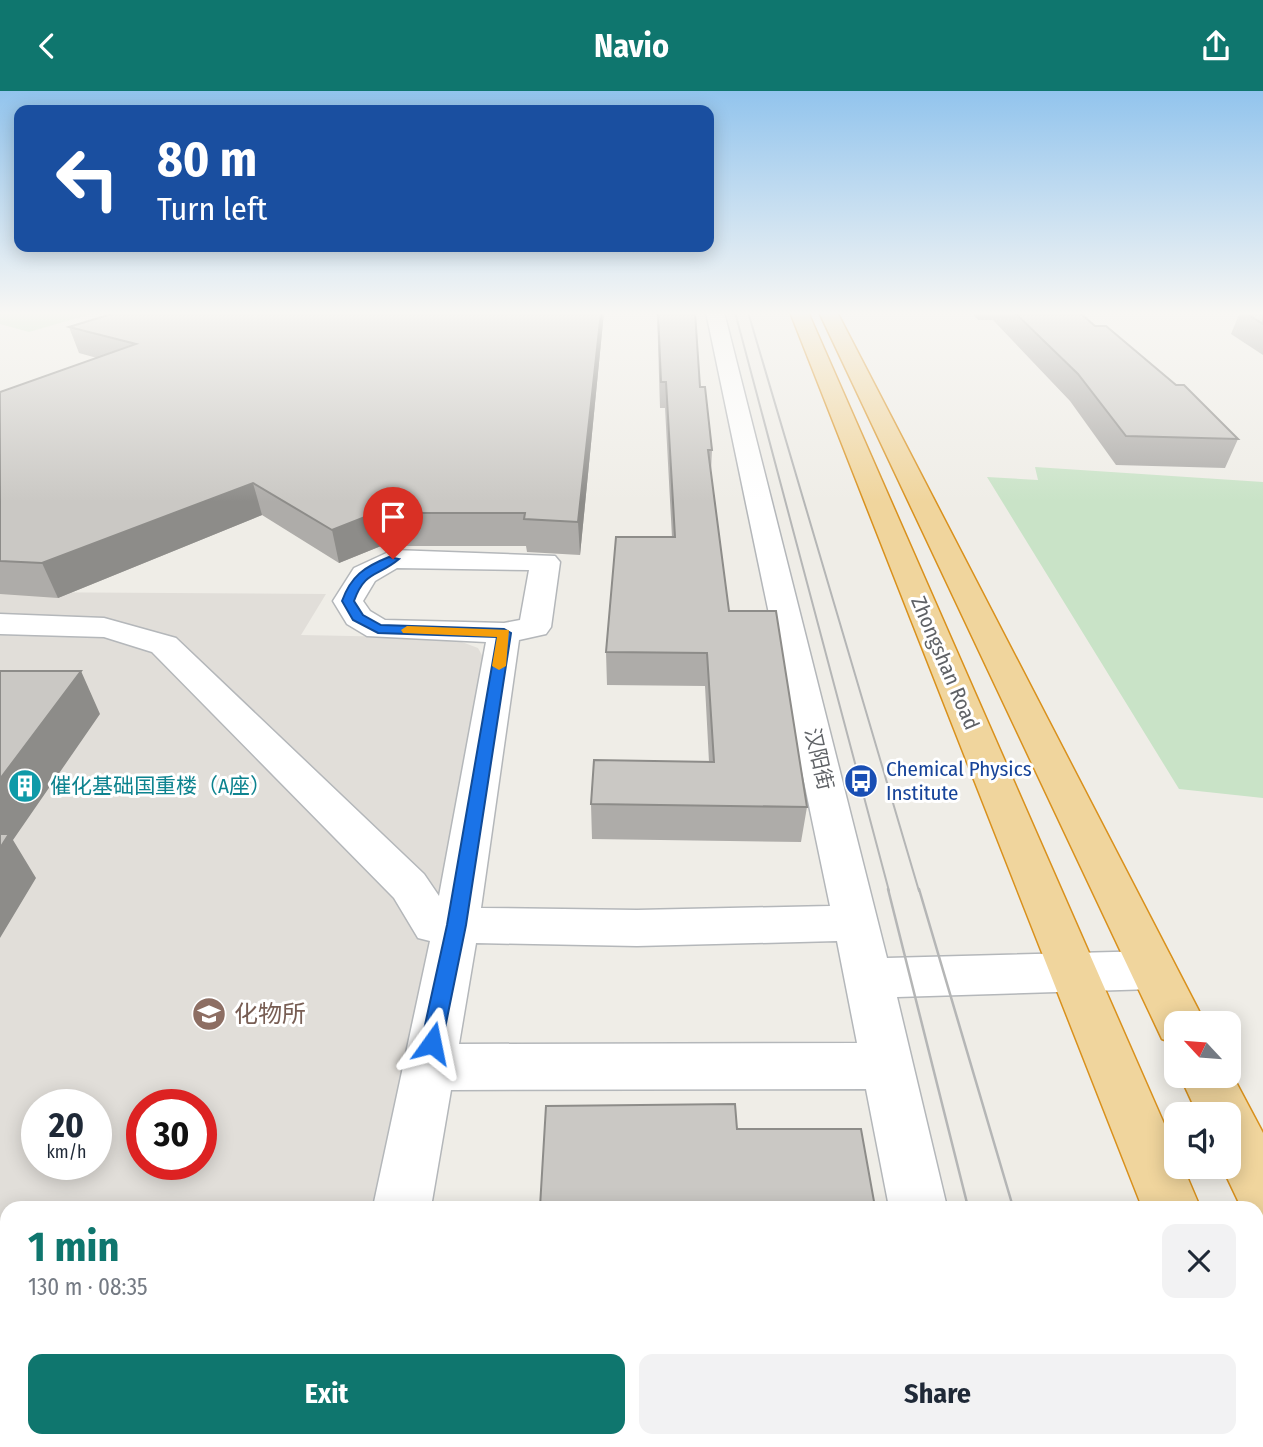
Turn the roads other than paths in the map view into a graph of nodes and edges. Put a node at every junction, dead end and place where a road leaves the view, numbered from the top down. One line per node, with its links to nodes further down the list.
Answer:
1 (730, 375): 6 (street, 汉阳街)
2 (825, 375): 9 (highway, Zhongshan Road)
3 (859, 375): 8 (highway)
4 (0, 624): 7 (street)
5 (504, 633): 5 (street); 7 (street)
6 (854, 923): 7 (street); 10 (street, 汉阳街)
7 (456, 925): 13 (street)
8 (1153, 970): 9 (street); 11 (highway)
9 (1074, 972): 10 (street); 18 (highway, Zhongshan Road)
10 (867, 978): 12 (street, 汉阳街)
11 (1174, 1011)
12 (886, 1066): 13 (street); 17 (street, 汉阳街)
13 (427, 1067): 16 (street)
14 (1241, 1148): 15 (highway)
15 (1263, 1191)
16 (403, 1201)
17 (917, 1201)
18 (1169, 1201)

